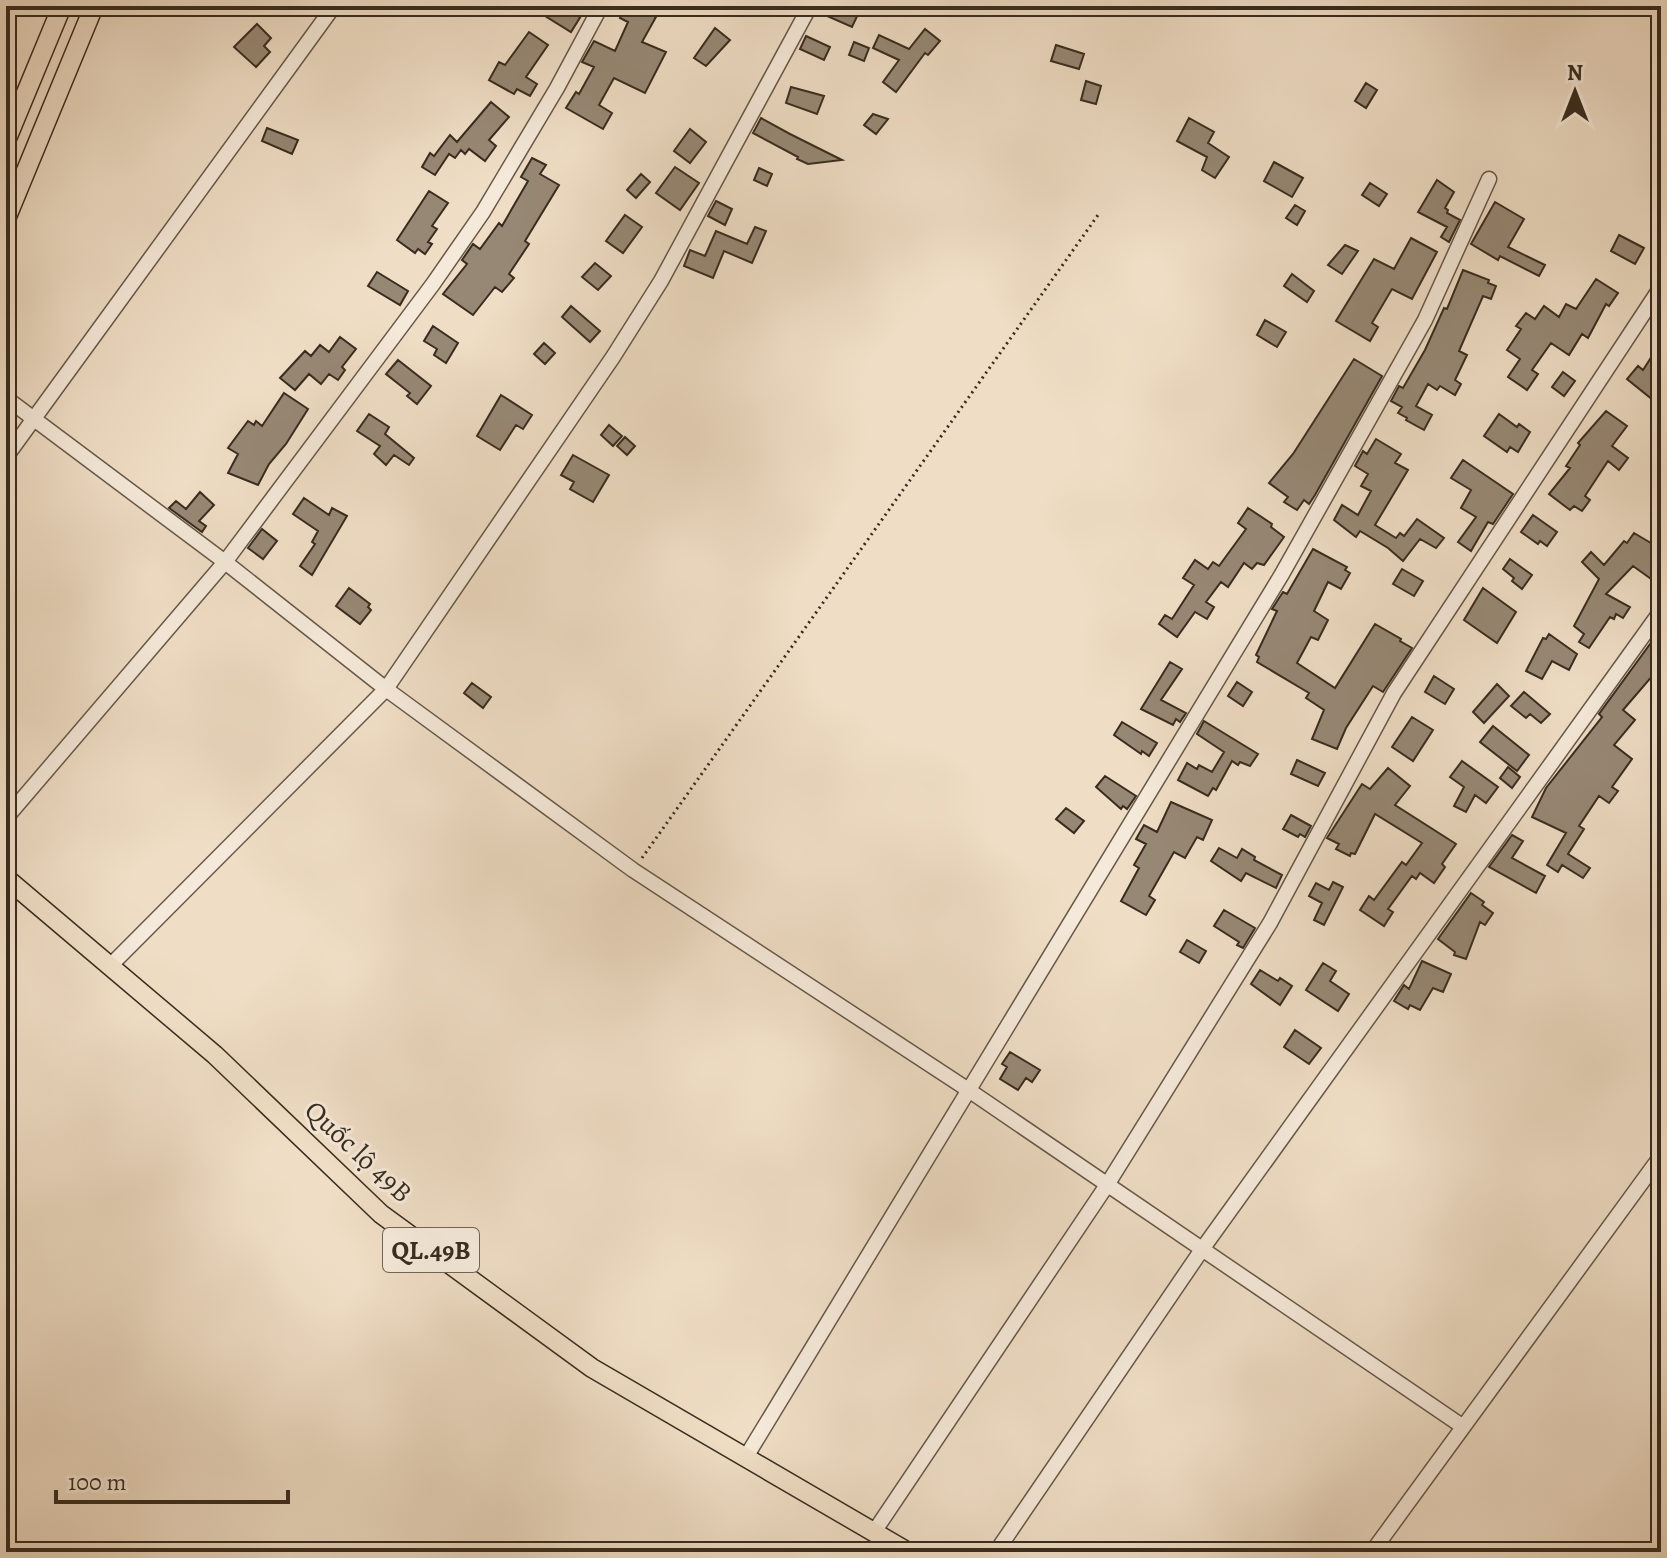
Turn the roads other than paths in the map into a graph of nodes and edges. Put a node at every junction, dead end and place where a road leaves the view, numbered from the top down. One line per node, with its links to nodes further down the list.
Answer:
1 (62, 6): 6 (main road)
2 (94, 6): 8 (main road)
3 (334, 6): 11 (street)
4 (601, 6): 13 (street)
5 (810, 6): 15 (street)
6 (6, 141)
7 (1489, 179): 19 (street)
8 (6, 219)
9 (1661, 287): 21 (street)
10 (6, 398): 11 (street)
11 (33, 418): 12 (street); 13 (street)
12 (6, 457)
13 (225, 562): 15 (street); 16 (street)
14 (1660, 615): 22 (street)
15 (386, 689): 18 (street); 19 (street)
16 (6, 818)
17 (6, 878): 18 (main road, Quốc lộ 49B / QL.49B)
18 (110, 966): 24 (main road, Quốc lộ 49B / QL.49B)
19 (967, 1089): 21 (street); 24 (street)
20 (1661, 1156): 23 (street)
21 (1107, 1185): 22 (street); 25 (street)
22 (1203, 1248): 23 (street); 27 (street)
23 (1462, 1426): 28 (street)
24 (746, 1457): 25 (main road, Quốc lộ 49B / QL.49B)
25 (874, 1532): 26 (main road, Quốc lộ 49B / QL.49B)
26 (908, 1552)
27 (996, 1552)
28 (1372, 1552)

